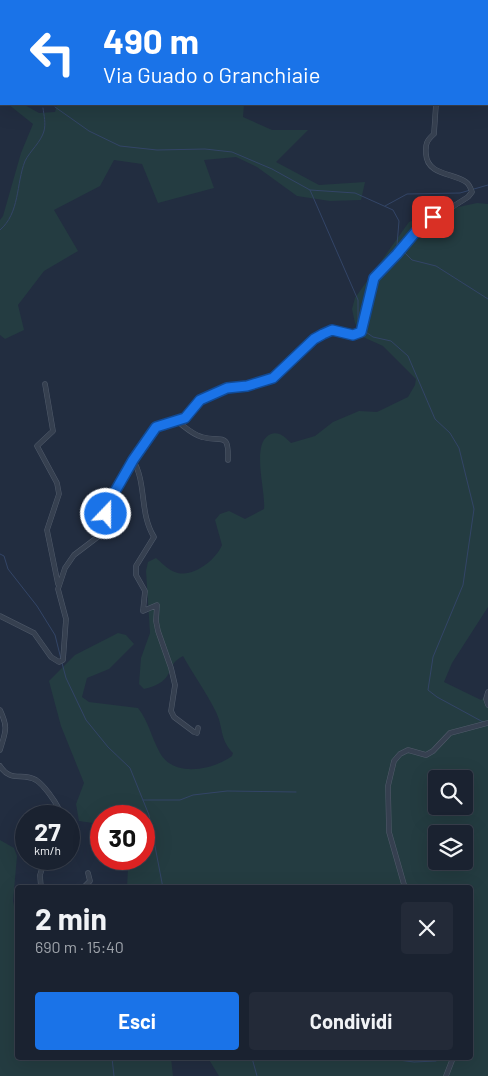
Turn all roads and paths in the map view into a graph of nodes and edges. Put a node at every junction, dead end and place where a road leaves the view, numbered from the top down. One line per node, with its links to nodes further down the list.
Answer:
1 (436, 105): 3 (street)
2 (45, 384): 6 (street)
3 (178, 422): 4 (street); 5 (street)
4 (133, 460): 6 (street); 12 (street)
5 (228, 460)
6 (58, 585): 7 (street)
7 (0, 616)
8 (488, 692): 9 (street)
9 (488, 705)
10 (0, 710): 13 (street)
11 (488, 723): 20 (street)
12 (198, 728)
13 (0, 750)
14 (0, 766): 15 (street)
15 (56, 805)
16 (41, 870): 18 (street)
17 (88, 873): 19 (street)
18 (41, 885)
19 (86, 885)
20 (404, 885)
21 (452, 1060): 22 (street)
22 (446, 1076)

